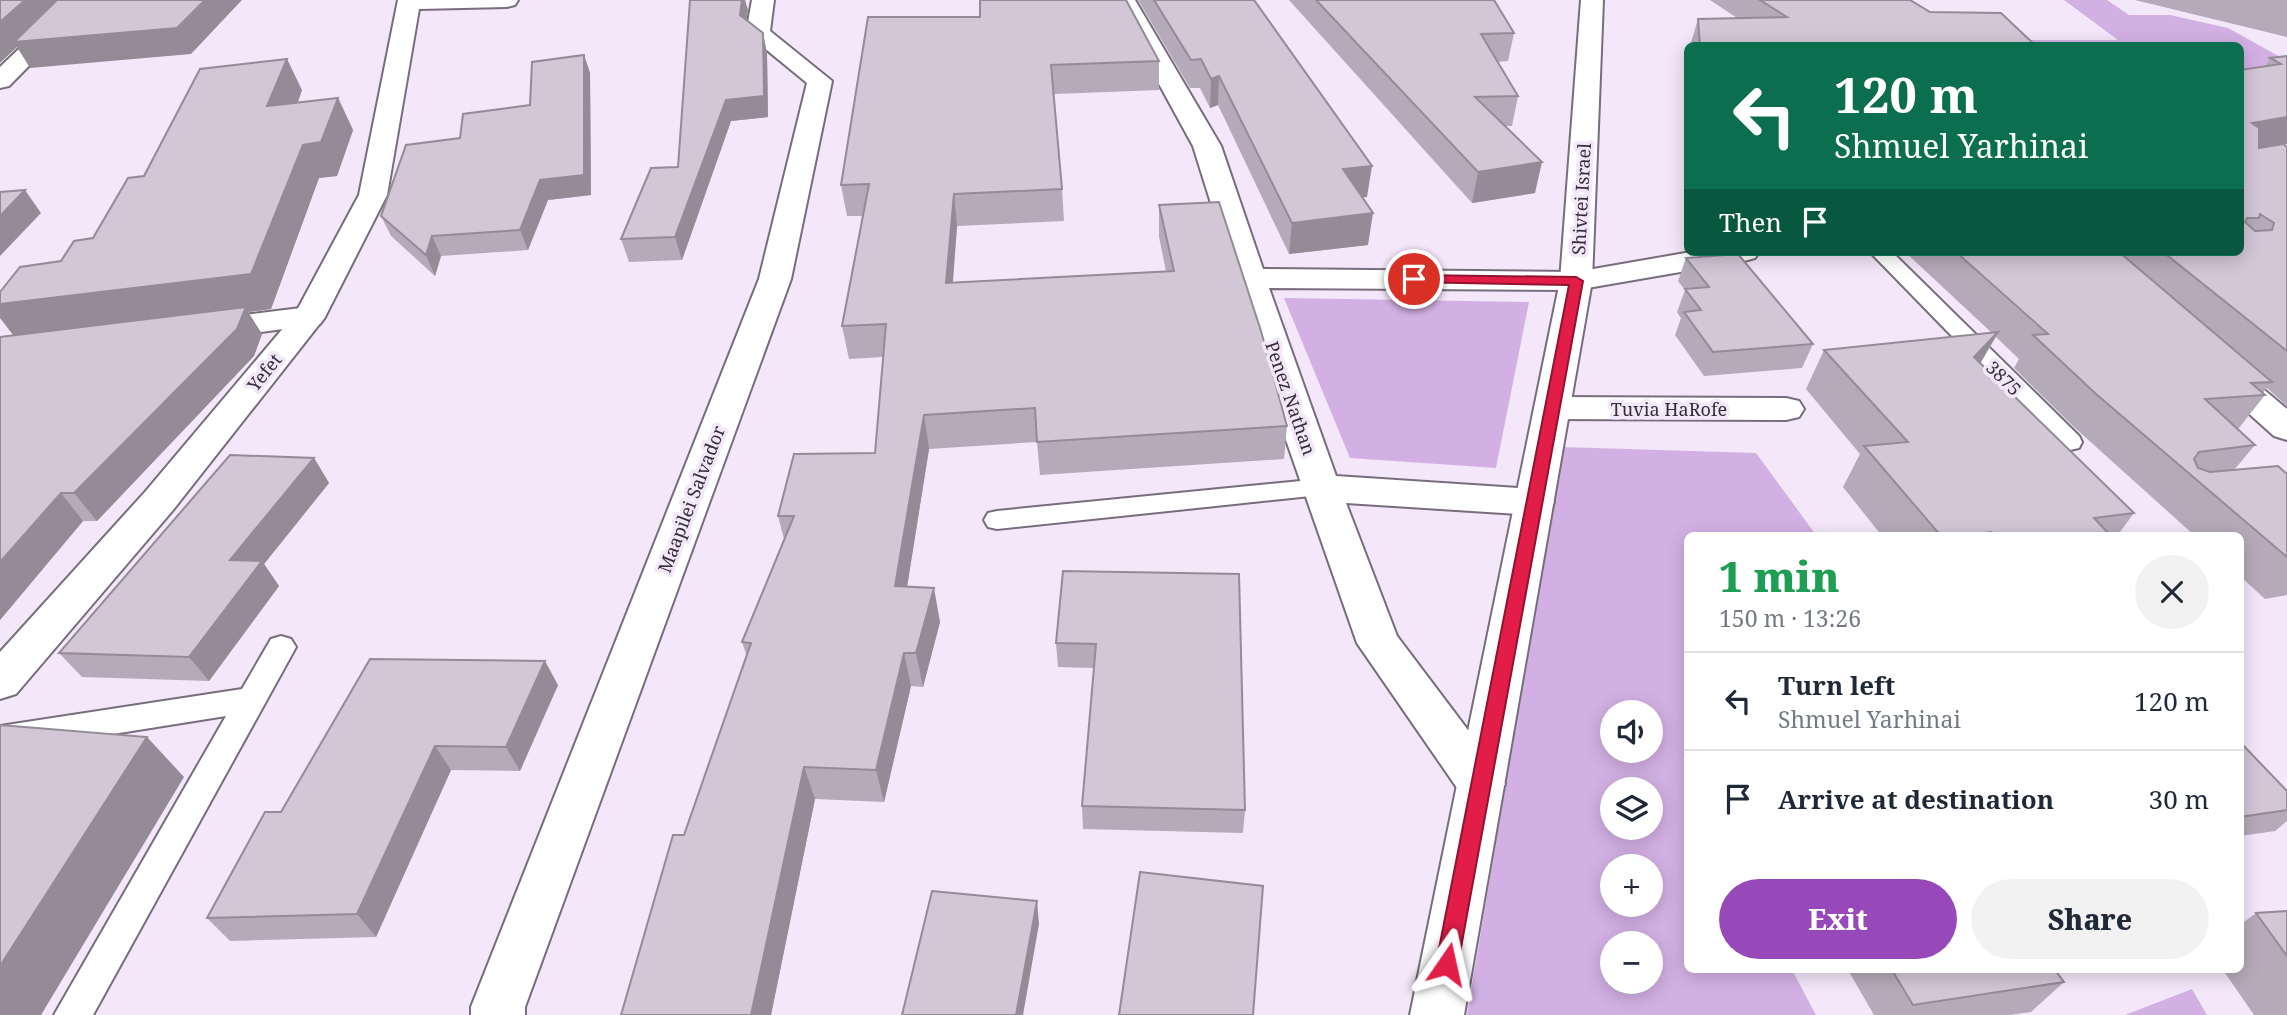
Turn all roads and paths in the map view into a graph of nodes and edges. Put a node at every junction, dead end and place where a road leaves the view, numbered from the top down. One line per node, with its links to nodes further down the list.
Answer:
1 (83, 0): 7 (street)
2 (508, 0): 6 (street)
3 (763, 0): 28 (street, Maapilei Salvador)
4 (1124, 0): 10 (street, Penez Nathan)
5 (1592, 0): 11 (street, Shivtei Israel)
6 (409, 1): 12 (street, Yefet)
7 (0, 81)
8 (1721, 256): 11 (street)
9 (1884, 256): 18 (lane, 3875)
10 (1250, 278): 11 (street); 19 (street, Penez Nathan)
11 (1576, 281): 15 (street, Shivtei Israel)
12 (309, 317): 13 (street); 23 (street, Yefet)
13 (173, 334)
14 (2193, 346): 17 (street)
15 (1552, 408): 16 (street, Tuvia HaRofe); 20 (street, Shivtei Israel)
16 (1786, 409)
17 (2287, 428)
18 (2070, 442)
19 (1321, 488): 20 (street); 21 (lane); 26 (street, Penez Nathan)
20 (1535, 502): 26 (street, Shivtei Israel)
21 (997, 520)
22 (281, 647): 24 (lane)
23 (0, 682)
24 (250, 700): 25 (lane); 27 (lane)
25 (0, 738)
26 (1481, 783): 29 (street, Shivtei Israel)
27 (73, 1015)
28 (498, 1015)
29 (1437, 1015)

